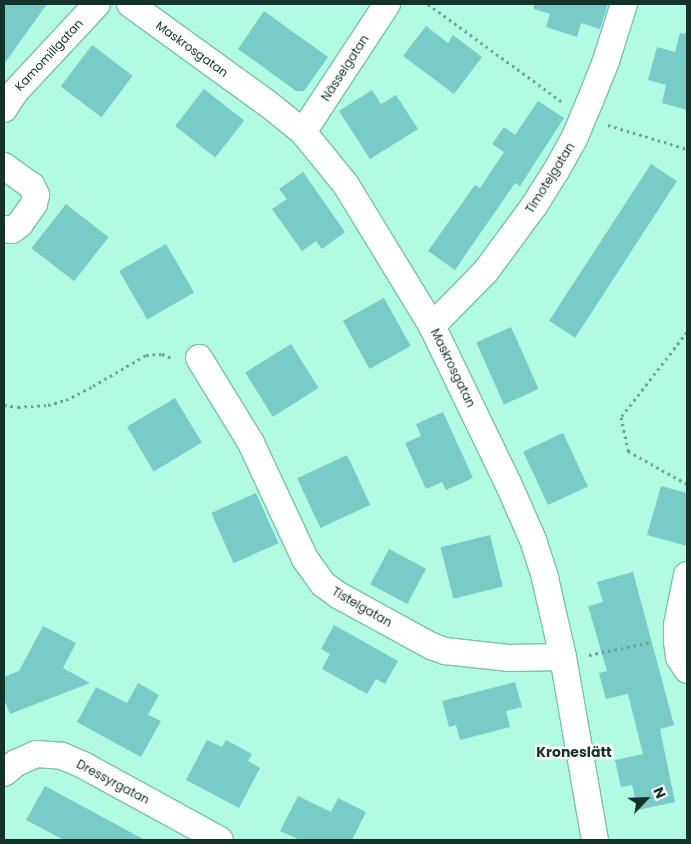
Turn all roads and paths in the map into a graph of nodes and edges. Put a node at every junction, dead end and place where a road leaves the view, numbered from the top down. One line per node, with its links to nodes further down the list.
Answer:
1 (97, 4): 6 (street, Kamomillgatan)
2 (130, 4): 8 (street, Maskrosgatan)
3 (388, 4): 8 (street, Nässelgatan)
4 (428, 4): 7 (path)
5 (624, 4): 7 (street, Timotejgatan)
6 (4, 109)
7 (584, 118): 9 (path); 12 (street, Timotejgatan)
8 (303, 132): 12 (street, Maskrosgatan)
9 (687, 149)
10 (4, 166): 11 (street)
11 (4, 229)
12 (432, 326): 19 (street, Maskrosgatan)
13 (687, 332): 16 (path)
14 (199, 358): 15 (path); 19 (street, Tistelgatan)
15 (4, 405)
16 (687, 484)
17 (687, 575): 18 (street)
18 (677, 625): 19 (path); 20 (street)
19 (563, 657): 23 (street, Maskrosgatan)
20 (687, 670)
21 (4, 773): 22 (street, Dressyrgatan)
22 (220, 840)
23 (595, 840)

